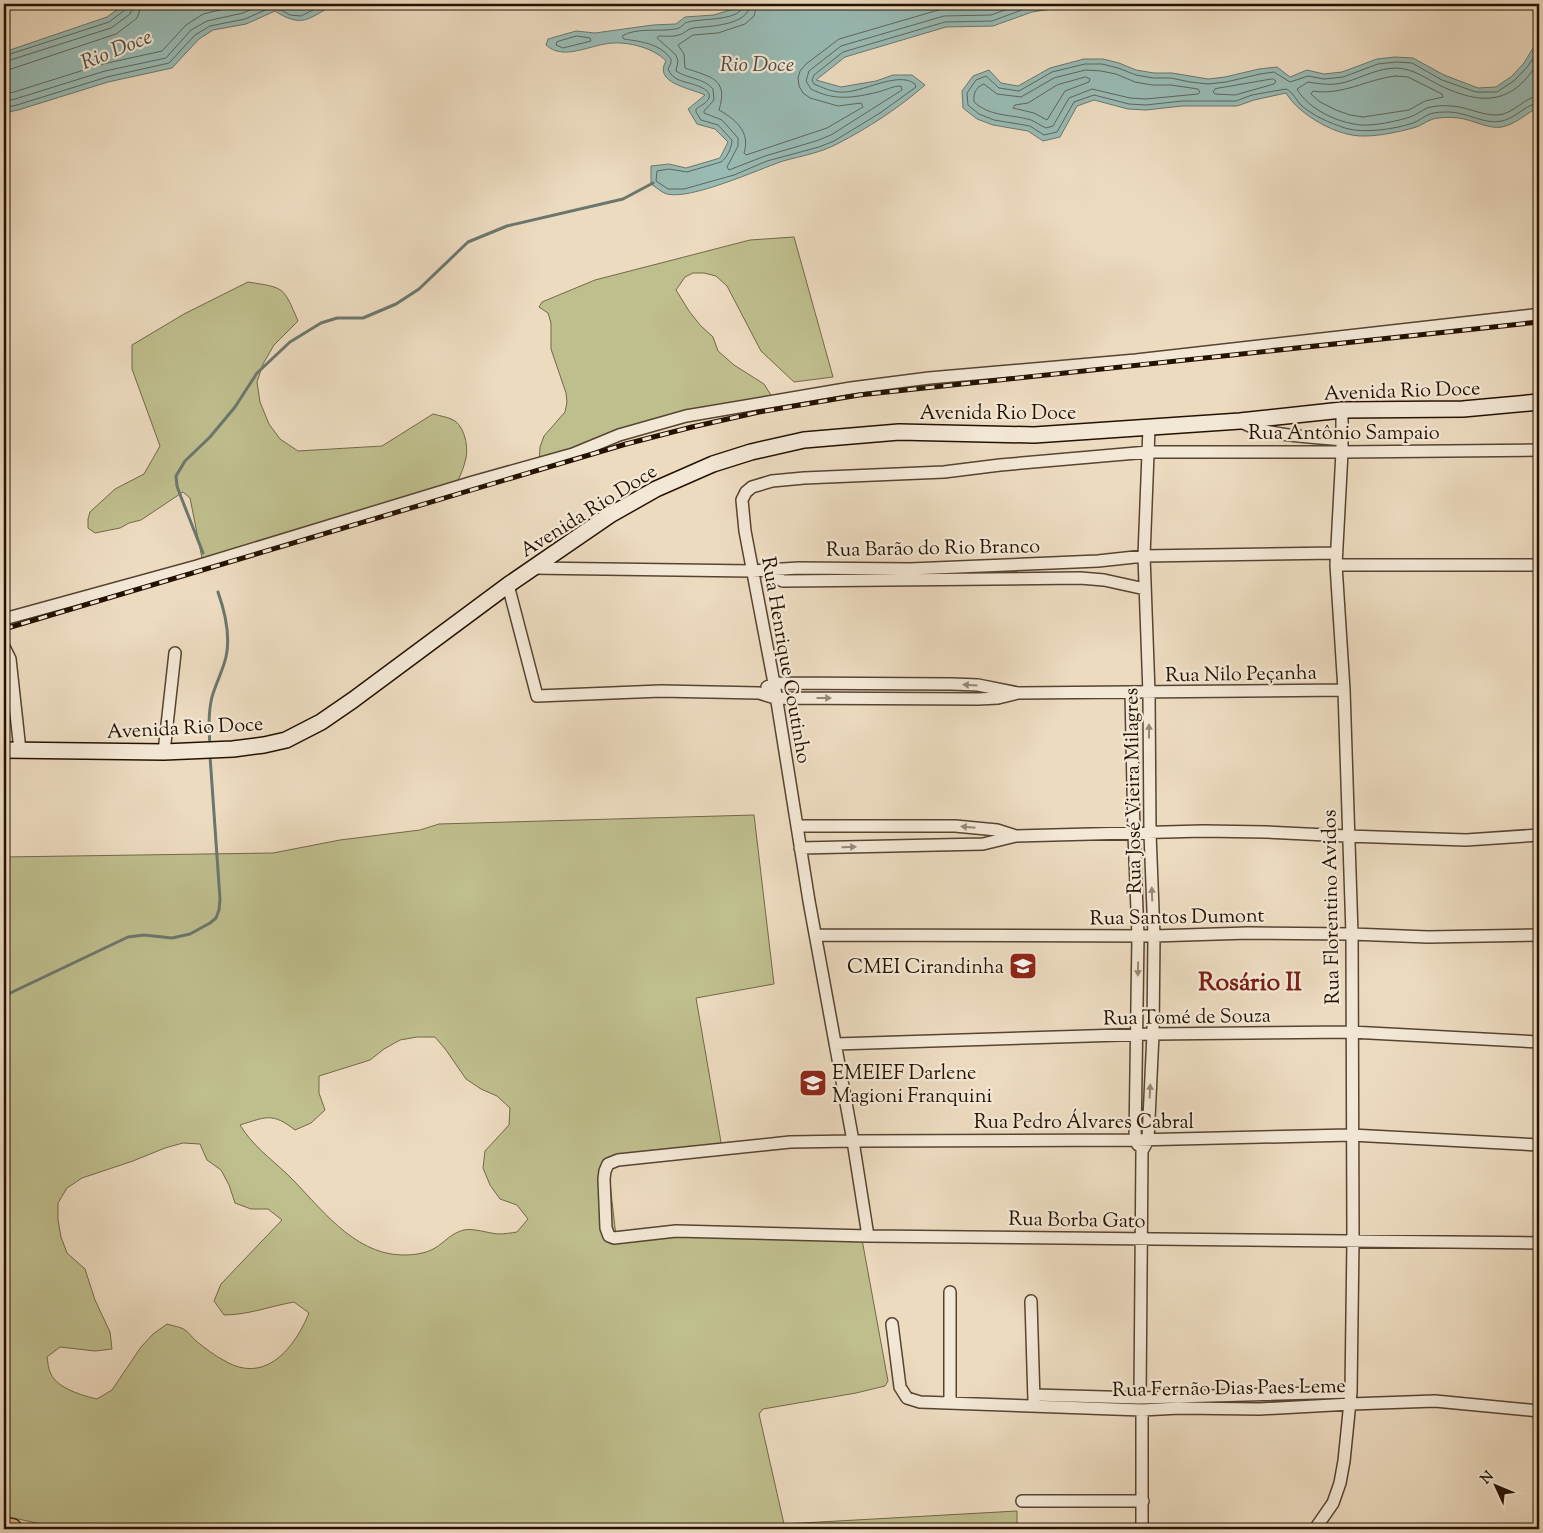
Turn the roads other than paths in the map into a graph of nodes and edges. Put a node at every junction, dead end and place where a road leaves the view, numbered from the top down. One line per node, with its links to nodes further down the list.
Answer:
1 (1533, 315): 17 (street)
2 (1539, 402): 3 (street, Avenida Rio Doce)
3 (1342, 410): 4 (street, Avenida Rio Doce); 6 (street, Rua Florentino Avidos)
4 (1240, 421): 5 (street, Avenida Rio Doce); 6 (street)
5 (1149, 428): 8 (street, Rua José Vieira Milagres); 12 (street, Avenida Rio Doce)
6 (1342, 446): 7 (street, Rua Antônio Sampaio); 8 (street, Rua Antônio Sampaio); 10 (street, Rua Florentino Avidos)
7 (1539, 450)
8 (1148, 452): 9 (street, Rua José Vieira Milagres); 14 (street, Rua Henrique Coutinho)
9 (1144, 556): 10 (street, Rua Barão do Rio Branco); 13 (street, Rua Barão do Rio Branco); 16 (street, Rua José Vieira Milagres)
10 (1336, 559): 11 (street, Rua Barão do Rio Branco); 21 (street, Rua Florentino Avidos)
11 (1539, 565)
12 (531, 568): 14 (street, Rua Barão do Rio Branco); 15 (street, Avenida Rio Doce)
13 (768, 568): 14 (street, Rua Barão do Rio Branco); 16 (street)
14 (752, 571): 20 (street, Rua Henrique Coutinho)
15 (508, 584): 24 (street, Rua Nilo Peçanha); 29 (street, Avenida Rio Doce)
16 (1145, 589): 23 (street, Rua José Vieira Milagres)
17 (4, 619)
18 (4, 646): 28 (street)
19 (175, 653): 29 (street)
20 (774, 683): 24 (street); 25 (street, Rua Nilo Peçanha, one-way to 20); 26 (street, Rua Henrique Coutinho)
21 (1344, 690): 23 (street, Rua Nilo Peçanha); 35 (street, Rua Florentino Avidos)
22 (1131, 692): 23 (street, Rua Nilo Peçanha); 25 (street, Rua Nilo Peçanha); 32 (street)
23 (1149, 692): 31 (street, Rua José Vieira Milagres, one-way to 23)
24 (759, 693): 26 (street, Rua Nilo Peçanha)
25 (1018, 693): 26 (street, Rua Nilo Peçanha, one-way to 25)
26 (776, 698): 30 (street, Rua Henrique Coutinho)
27 (4, 750): 28 (street, Avenida Rio Doce)
28 (20, 750): 29 (street, Avenida Rio Doce)
29 (164, 752)
30 (798, 826): 34 (street, one-way to 30); 36 (street, Rua Henrique Coutinho)
31 (1150, 833): 32 (street); 35 (street); 40 (street, Rua José Vieira Milagres, one-way to 31)
32 (1134, 834): 34 (street); 39 (street)
33 (1539, 835): 35 (street)
34 (1016, 836): 36 (street, one-way to 34)
35 (1347, 836): 37 (street, Rua Florentino Avidos)
36 (800, 848): 38 (street, Rua Henrique Coutinho)
37 (1352, 934): 40 (street, Rua Santos Dumont); 41 (street, Rua Santos Dumont); 42 (street, Rua Florentino Avidos)
38 (816, 935): 39 (street, Rua Santos Dumont); 46 (street, Rua Henrique Coutinho)
39 (1138, 936): 40 (street, Rua Santos Dumont); 43 (street, one-way to 43)
40 (1154, 936): 44 (street, Rua José Vieira Milagres)
41 (1539, 936)
42 (1352, 1032): 44 (street, Rua Tomé de Souza); 45 (street, Rua Tomé de Souza); 47 (street, Rua Florentino Avidos)
43 (1137, 1034): 44 (street, Rua Tomé de Souza); 46 (street, Rua Tomé de Souza); 48 (street)
44 (1153, 1034): 49 (street, Rua José Vieira Milagres, one-way to 44)
45 (1539, 1042)
46 (836, 1044): 50 (street, Rua Henrique Coutinho)
47 (1351, 1134): 49 (street, Rua Pedro Álvares Cabral); 51 (street, Rua Pedro Álvares Cabral); 56 (street, Rua Florentino Avidos)
48 (1135, 1140): 49 (street, Rua Pedro Álvares Cabral); 50 (street, Rua Pedro Álvares Cabral); 52 (street)
49 (1148, 1140): 52 (street, Rua José Vieira Milagres)
50 (853, 1141): 53 (street, Rua Henrique Coutinho); 54 (street, Rua Pedro Álvares Cabral)
51 (1539, 1145)
52 (1142, 1151): 55 (street, Rua José Vieira Milagres)
53 (868, 1236): 54 (street, Rua Borba Gato); 55 (street, Rua Borba Gato)
54 (614, 1238)
55 (1143, 1239): 56 (street, Rua Borba Gato); 61 (street, Rua José Vieira Milagres)
56 (1353, 1240): 57 (street, Rua Borba Gato); 62 (street, Rua Florentino Avidos)
57 (1539, 1243)
58 (950, 1292): 64 (street)
59 (1031, 1301): 63 (street)
60 (892, 1324): 64 (street, Rua Fernão Dias Paes Leme)
61 (1140, 1398): 62 (street); 63 (street)
62 (1351, 1398): 65 (street, Rua Fernão Dias Paes Leme); 66 (street, Rua Fernão Dias Paes Leme); 72 (street, Rua Florentino Avidos)
63 (1034, 1400): 64 (street, Rua Fernão Dias Paes Leme); 65 (street, Rua Fernão Dias Paes Leme)
64 (950, 1403)
65 (1142, 1410): 68 (street)
66 (1539, 1411)
67 (1022, 1501): 68 (street)
68 (1143, 1501): 71 (street)
69 (4, 1528): 70 (highway)
70 (12, 1529)
71 (1142, 1529)
72 (1315, 1529)

